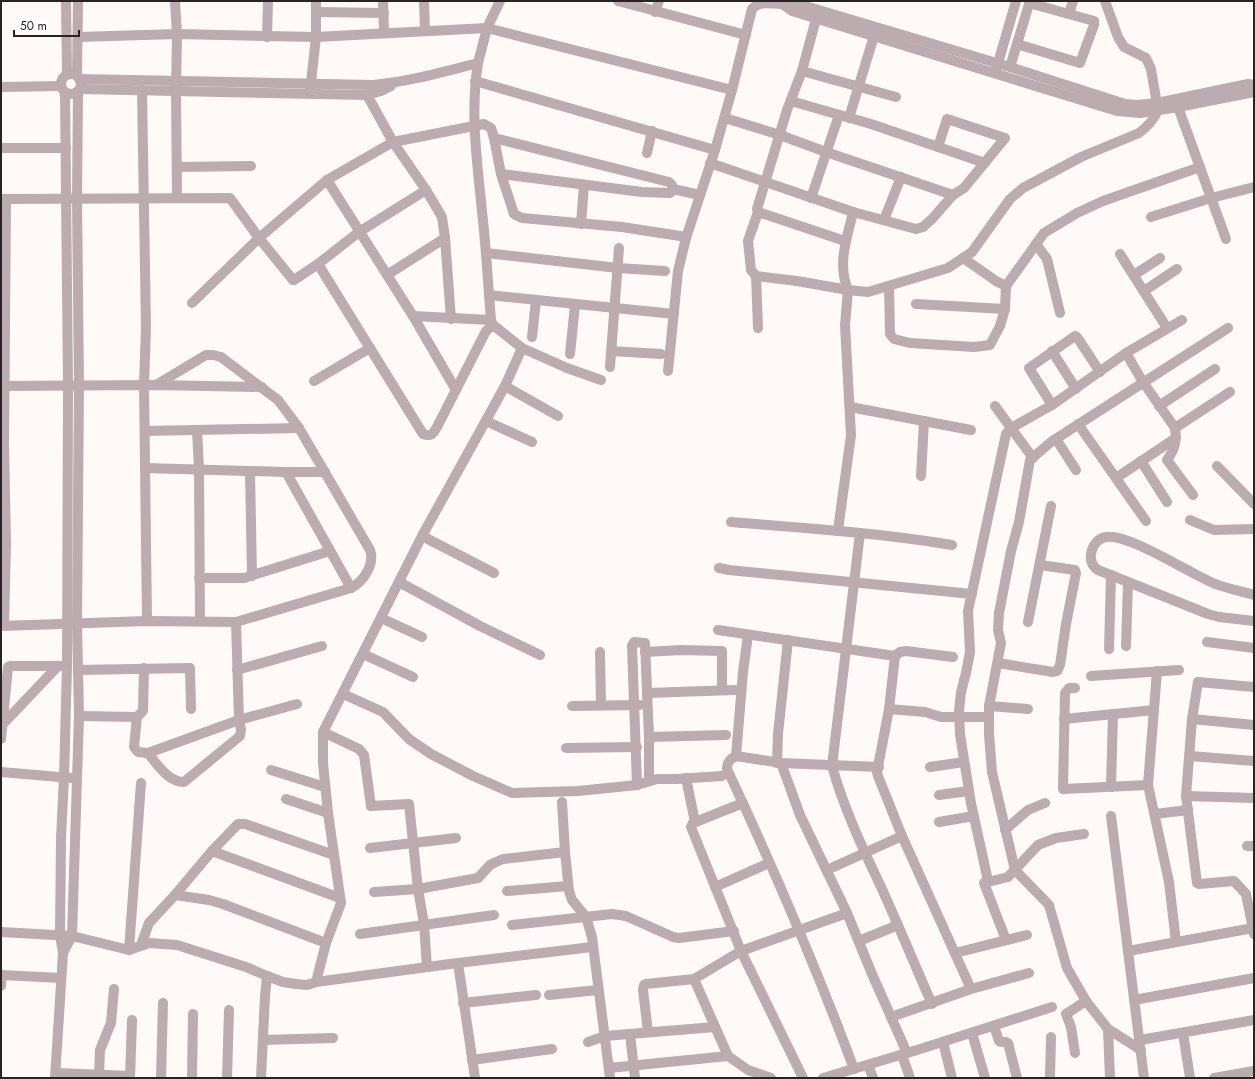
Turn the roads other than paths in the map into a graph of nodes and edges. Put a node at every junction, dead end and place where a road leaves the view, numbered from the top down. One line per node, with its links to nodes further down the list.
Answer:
1 (66, 1): 38 (street)
2 (78, 1): 31 (street)
3 (175, 1): 26 (street)
4 (268, 1): 29 (street)
5 (316, 1): 18 (street)
6 (383, 1): 20 (street)
7 (424, 1): 24 (street)
8 (500, 1): 23 (street)
9 (618, 1): 19 (street)
10 (659, 1): 19 (street)
11 (759, 1): 16 (street); 27 (street)
12 (1016, 1): 35 (street)
13 (1073, 1): 21 (street)
14 (1105, 1): 53 (street)
15 (1030, 2): 21 (street); 32 (street)
16 (782, 4): 17 (street); 22 (street)
17 (808, 4): 35 (street)
18 (316, 12): 20 (street); 30 (street)
19 (655, 12): 27 (street)
20 (384, 13): 25 (street)
21 (1069, 14): 32 (street)
22 (816, 19): 28 (street); 36 (street)
23 (487, 28): 24 (street); 33 (street); 48 (street)
24 (425, 31): 25 (street)
25 (384, 33): 30 (street)
26 (177, 34): 29 (street); 31 (street); 41 (street)
27 (746, 35): 48 (street)
28 (874, 36): 35 (street); 42 (street)
29 (267, 37): 30 (street)
30 (316, 37): 45 (street)
31 (78, 38): 38 (street)
32 (1017, 44): 34 (street)
33 (478, 63): 37 (street); 39 (street)
34 (1010, 67): 35 (street); 53 (street)
35 (996, 68): 53 (street)
36 (802, 71): 42 (street); 52 (street)
37 (475, 81): 58 (street); 59 (street)
38 (76, 82): 41 (street); 44 (street); 44 (street); 46 (street); 84 (street)
39 (398, 82): 47 (street); 50 (street)
40 (1254, 85): 53 (street)
41 (176, 86): 45 (street); 46 (street); 72 (street)
42 (860, 86): 51 (street); 57 (street)
43 (1, 87): 44 (street)
44 (63, 89): 65 (street)
45 (310, 89): 47 (street)
46 (142, 90): 85 (street)
47 (351, 90): 50 (street)
48 (732, 90): 56 (street)
49 (1254, 92): 54 (street)
50 (367, 95): 62 (street)
51 (896, 96)
52 (791, 101): 55 (street); 60 (street)
53 (1157, 107): 54 (street); 105 (street)
54 (1178, 107): 73 (street)
55 (838, 115): 57 (street); 67 (street)
56 (725, 118): 60 (street); 66 (street)
57 (849, 118): 63 (street)
58 (474, 126): 61 (street); 62 (street); 103 (street)
59 (652, 131): 66 (street); 68 (street)
60 (780, 135): 67 (street); 77 (street)
61 (494, 138): 74 (street); 80 (street)
62 (393, 142): 76 (street); 81 (street)
63 (938, 147): 70 (street); 70 (street)
64 (1, 148): 65 (street)
65 (66, 148): 84 (street)
66 (715, 150): 69 (street)
67 (826, 152): 75 (street); 87 (street)
68 (647, 153)
69 (710, 163): 77 (street); 82 (street)
70 (985, 163): 83 (street)
71 (251, 166): 72 (street)
72 (177, 167): 86 (street)
73 (1200, 167): 88 (street); 101 (street)
74 (501, 174): 78 (street); 94 (street)
75 (900, 177): 83 (street); 93 (street)
76 (327, 180): 95 (street); 96 (street)
77 (765, 182): 87 (street); 90 (street)
78 (584, 185): 80 (street); 94 (street)
79 (1254, 187): 88 (street)
80 (673, 189): 82 (street)
81 (426, 190): 95 (street); 97 (street)
82 (700, 195): 98 (street)
83 (953, 195): 93 (street)
84 (72, 198): 85 (street); 89 (street); 149 (street); 150 (street)
85 (142, 198): 86 (street); 151 (street)
86 (177, 198): 96 (street)
87 (811, 198): 91 (street)
88 (1211, 198): 92 (street); 99 (street)
89 (4, 199): 154 (street)
90 (758, 212): 100 (street); 113 (street)
91 (853, 212): 93 (street); 100 (street)
92 (1151, 217)
93 (884, 220)
94 (581, 224): 98 (street)
95 (359, 232): 107 (street); 111 (street)
96 (258, 238): 107 (street); 120 (street)
97 (445, 238): 111 (street); 128 (street)
98 (686, 238): 125 (street)
99 (1226, 239)
100 (845, 241): 116 (street)
101 (1036, 244): 115 (street); 126 (street)
102 (619, 248): 108 (street)
103 (486, 253): 108 (street); 118 (street)
104 (1120, 254): 112 (street)
105 (963, 258): 114 (street); 115 (street)
106 (1160, 258): 112 (street)
107 (318, 264): 135 (street)
108 (618, 268): 110 (street); 123 (street)
109 (1177, 269): 117 (street)
110 (665, 271)
111 (387, 275): 127 (street)
112 (1134, 275): 117 (street)
113 (756, 276): 116 (street); 131 (street)
114 (889, 286): 116 (street); 124 (street)
115 (1006, 286): 124 (street)
116 (848, 290): 162 (street)
117 (1144, 291): 132 (street)
118 (489, 295): 119 (street); 130 (street)
119 (536, 300): 122 (street); 134 (street)
120 (192, 303)
121 (916, 304): 124 (street)
122 (575, 305): 123 (street); 140 (street)
123 (615, 308): 125 (street); 137 (street)
124 (1005, 309)
125 (674, 314): 144 (street)
126 (1060, 314)
127 (412, 316): 128 (street); 157 (street)
128 (451, 319): 130 (street)
129 (1182, 320): 132 (street)
130 (492, 323): 136 (street); 157 (street)
131 (758, 328)
132 (1168, 328): 139 (street)
133 (1228, 328): 148 (street)
134 (532, 337)
135 (370, 348): 147 (street); 157 (street)
136 (522, 348): 146 (street); 153 (street)
137 (611, 351): 141 (street); 142 (street)
138 (1052, 351): 145 (street); 156 (street); 159 (street)
139 (1126, 353): 145 (street); 148 (street)
140 (570, 354)
141 (661, 354)
142 (610, 367)
143 (1215, 368): 161 (street)
144 (668, 372)
145 (1100, 372): 156 (street)
146 (601, 380)
147 (314, 381)
148 (1142, 382): 161 (street); 166 (street)
149 (68, 385): 150 (street); 154 (street); 222 (street)
150 (79, 385): 151 (street); 221 (street)
151 (144, 385): 152 (street); 171 (street)
152 (156, 385): 155 (street); 155 (street)
153 (505, 386): 163 (street); 164 (street)
154 (3, 387): 174 (street)
155 (262, 387): 167 (street)
156 (1076, 389): 159 (street)
157 (456, 390)
158 (1230, 392): 172 (street)
159 (1052, 405): 168 (street)
160 (995, 406): 168 (street)
161 (1160, 406): 172 (street)
162 (850, 407): 165 (street); 196 (street)
163 (558, 416)
164 (486, 421): 175 (street); 198 (street)
165 (924, 421): 170 (street); 185 (street)
166 (1078, 424): 173 (street); 186 (street)
167 (299, 428): 169 (street); 184 (street)
168 (1011, 428): 176 (street); 213 (street)
169 (197, 430): 171 (street); 180 (street)
170 (971, 430)
171 (144, 431): 179 (street)
172 (1176, 433): 177 (street); 188 (street)
173 (1056, 439): 176 (street); 181 (street)
174 (2, 442): 187 (street)
175 (532, 442)
176 (1033, 458): 240 (street)
177 (1141, 461): 186 (street); 189 (street)
178 (1217, 466): 190 (street)
179 (145, 468): 180 (street); 216 (street)
180 (199, 469): 182 (street); 207 (street)
181 (1076, 470)
182 (250, 471): 183 (street); 206 (street)
183 (286, 472): 184 (street); 201 (street)
184 (325, 472): 211 (street)
185 (921, 476)
186 (1116, 478): 193 (street)
187 (3, 493): 199 (street)
188 (1193, 495)
189 (1167, 502)
190 (1254, 504)
191 (1051, 506): 202 (street)
192 (1190, 520): 195 (street)
193 (1146, 521)
194 (731, 522): 196 (street)
195 (1254, 529)
196 (838, 530): 197 (street)
197 (860, 533): 200 (street); 209 (street)
198 (422, 536): 204 (street); 208 (street)
199 (4, 544): 212 (street)
200 (952, 545)
201 (330, 550): 206 (street); 211 (street)
202 (1040, 565): 220 (street); 240 (street)
203 (719, 568): 209 (street)
204 (494, 573)
205 (1111, 575): 210 (street); 214 (street); 232 (street)
206 (252, 576): 207 (street)
207 (199, 578): 217 (street)
208 (399, 582): 215 (street); 237 (street)
209 (854, 582): 213 (street); 233 (street)
210 (1128, 582): 218 (street); 230 (street)
211 (351, 588): 219 (street)
212 (3, 594): 223 (street)
213 (972, 594): 268 (street)
214 (1254, 595)
215 (381, 618): 226 (street); 236 (street)
216 (147, 621): 217 (street); 221 (street)
217 (200, 621): 219 (street)
218 (1254, 621)
219 (236, 622): 244 (street)
220 (1028, 622)
221 (77, 623): 222 (street); 243 (street)
222 (66, 624): 223 (street); 241 (street)
223 (3, 626)
224 (718, 630): 225 (street)
225 (748, 635): 227 (street); 281 (street)
226 (422, 637)
227 (788, 640): 233 (street); 285 (street)
228 (1207, 642): 231 (street)
229 (322, 646): 244 (street)
230 (1126, 646)
231 (1254, 648)
232 (1109, 649)
233 (846, 650): 238 (street); 286 (street)
234 (600, 652): 256 (street)
235 (645, 652): 251 (street); 253 (street); 257 (street)
236 (363, 654): 248 (street); 254 (street)
237 (540, 655)
238 (895, 656): 239 (street); 261 (street)
239 (953, 657)
240 (998, 663): 264 (street)
241 (63, 666): 272 (street); 272 (street); 292 (street)
242 (144, 668): 243 (street); 260 (street); 267 (street)
243 (78, 670): 266 (street)
244 (237, 670): 271 (street)
245 (1179, 670): 246 (street)
246 (1157, 671): 247 (street); 263 (street)
247 (1091, 676)
248 (413, 677)
249 (1254, 687): 270 (street)
250 (1075, 688): 269 (street)
251 (722, 690): 252 (street); 253 (street)
252 (735, 690)
253 (647, 693): 258 (street)
254 (342, 694): 274 (street); 298 (street)
255 (297, 704): 271 (street)
256 (601, 705): 257 (street); 259 (street)
257 (634, 705): 258 (street); 278 (street)
258 (647, 705): 276 (street)
259 (572, 706)
260 (191, 709)
261 (889, 709): 268 (street); 287 (street)
262 (1028, 709): 264 (street)
263 (1154, 710): 265 (street); 297 (street)
264 (989, 712): 268 (street); 316 (street)
265 (1113, 714): 269 (street); 300 (street)
266 (79, 716): 267 (street); 294 (street)
267 (137, 717): 280 (street)
268 (960, 717): 284 (street)
269 (1064, 719): 300 (street)
270 (1192, 719): 273 (street); 282 (street)
271 (239, 720): 280 (street); 280 (street)
272 (2, 725): 277 (street)
273 (1254, 725)
274 (323, 732): 299 (street); 320 (street)
275 (726, 735): 276 (street)
276 (649, 737): 295 (street)
277 (1, 739)
278 (637, 747): 279 (street); 298 (street)
279 (566, 748)
280 (148, 753)
281 (736, 756): 285 (street); 307 (street)
282 (1190, 756): 283 (street); 303 (street)
283 (1254, 761)
284 (964, 762): 288 (street); 301 (street)
285 (779, 763): 286 (street); 327 (street)
286 (832, 766): 287 (street); 324 (street)
287 (879, 767): 318 (street)
288 (930, 767)
289 (271, 770): 299 (street)
290 (1, 772): 292 (street)
291 (722, 776): 293 (street)
292 (64, 778): 294 (street); 350 (street)
293 (686, 778): 295 (street); 314 (street)
294 (76, 779): 351 (street)
295 (649, 780): 298 (street)
296 (141, 783): 358 (street)
297 (1148, 784): 300 (street); 311 (street)
298 (638, 785)
299 (325, 787): 310 (street)
300 (1111, 787)
301 (969, 790): 302 (street); 312 (street)
302 (939, 796)
303 (1186, 796): 304 (street); 309 (street)
304 (1254, 798)
305 (286, 799): 310 (street)
306 (562, 802): 323 (street)
307 (743, 803): 314 (street); 326 (street)
308 (1045, 803): 316 (street)
309 (1188, 810): 311 (street); 335 (street)
310 (328, 813): 325 (street)
311 (1155, 814): 354 (street)
312 (974, 816): 315 (street); 329 (street)
313 (1111, 816): 360 (street)
314 (695, 822): 331 (street)
315 (940, 822)
316 (1005, 830): 328 (street)
317 (1084, 834): 328 (street)
318 (902, 836): 324 (street); 362 (street)
319 (456, 838): 320 (street)
320 (413, 843): 321 (street); 332 (street)
321 (370, 848)
322 (212, 852): 325 (street); 336 (street); 337 (street)
323 (565, 852): 330 (street); 332 (street)
324 (864, 853): 327 (street); 343 (street)
325 (334, 855): 337 (street)
326 (769, 863): 331 (street); 344 (street)
327 (827, 870): 338 (street)
328 (1015, 870): 329 (street); 378 (street)
329 (988, 881): 352 (street)
330 (568, 886): 333 (street); 340 (street)
331 (715, 887): 345 (street)
332 (418, 889): 334 (street); 341 (street)
333 (506, 891)
334 (374, 892)
335 (1250, 893): 346 (street)
336 (175, 895): 355 (street); 356 (street)
337 (340, 898): 355 (street)
338 (847, 913): 344 (street); 353 (street)
339 (494, 915): 341 (street)
340 (586, 917): 342 (street); 345 (street); 357 (street)
341 (424, 924): 348 (street); 364 (street)
342 (512, 925)
343 (898, 925): 353 (street); 382 (street)
344 (798, 930): 359 (street); 411 (street)
345 (734, 931): 359 (street)
346 (1254, 931): 354 (street)
347 (1, 932): 350 (street)
348 (360, 934)
349 (1027, 935): 352 (street)
350 (60, 936): 351 (street); 361 (street)
351 (72, 936): 358 (street); 361 (street)
352 (1006, 940): 362 (street)
353 (859, 941): 386 (street)
354 (1176, 942): 360 (street)
355 (326, 943): 371 (street)
356 (141, 945): 358 (street); 367 (street)
357 (592, 947): 363 (street); 375 (street)
358 (129, 950)
359 (741, 951): 370 (street); 426 (street)
360 (1128, 951): 379 (street)
361 (63, 953): 368 (street)
362 (955, 953): 374 (street)
363 (458, 963): 364 (street); 381 (street)
364 (427, 967): 371 (street)
365 (1029, 973): 374 (street)
366 (1, 975): 368 (street); 372 (street)
367 (267, 976): 371 (street); 399 (street)
368 (61, 978): 414 (street)
369 (1254, 978): 379 (street)
370 (694, 979): 390 (street); 392 (street)
371 (316, 982)
372 (1, 986)
373 (114, 989): 415 (street)
374 (972, 989): 382 (street)
375 (598, 990): 377 (street); 396 (street)
376 (536, 995): 381 (street)
377 (549, 995)
378 (1084, 997): 391 (street); 405 (street)
379 (1134, 1000): 400 (street)
380 (163, 1003): 419 (street)
381 (464, 1003): 408 (street)
382 (932, 1004): 386 (street)
383 (1052, 1007): 389 (street)
384 (229, 1010): 421 (street)
385 (193, 1014): 420 (street)
386 (891, 1017): 406 (street)
387 (132, 1020): 417 (street)
388 (1254, 1020): 394 (street)
389 (994, 1026): 393 (street); 431 (street)
390 (715, 1028): 392 (street); 407 (street)
391 (1108, 1029): 404 (street); 433 (street)
392 (648, 1032): 395 (street)
393 (972, 1033): 402 (street); 430 (street)
394 (1183, 1033): 400 (street); 435 (street)
395 (630, 1034): 396 (street); 409 (street)
396 (605, 1036): 401 (street); 413 (street)
397 (1051, 1037): 432 (street)
398 (333, 1038): 399 (street)
399 (263, 1040): 422 (street)
400 (1140, 1040): 404 (street)
401 (588, 1042)
402 (942, 1042): 406 (street); 429 (street)
403 (552, 1049): 408 (street)
404 (1141, 1050): 434 (street)
405 (1076, 1053)
406 (905, 1054): 410 (street); 428 (street)
407 (728, 1056): 409 (street); 425 (street)
408 (472, 1060): 423 (street)
409 (634, 1065): 413 (street); 424 (street)
410 (868, 1065): 411 (street); 427 (street)
411 (854, 1069): 418 (street)
412 (1254, 1071): 416 (street)
413 (609, 1073)
414 (56, 1075): 415 (street)
415 (99, 1075): 417 (street)
416 (1242, 1076): 436 (street)
417 (130, 1077)
418 (828, 1077)
419 (161, 1078)
420 (192, 1078)
421 (227, 1078)
422 (261, 1078)
423 (475, 1078)
424 (635, 1078)
425 (771, 1078)
426 (803, 1078)
427 (873, 1078)
428 (910, 1078)
429 (952, 1078)
430 (985, 1078)
431 (1018, 1078)
432 (1050, 1078)
433 (1110, 1078)
434 (1144, 1078)
435 (1190, 1078)
436 (1214, 1078)

